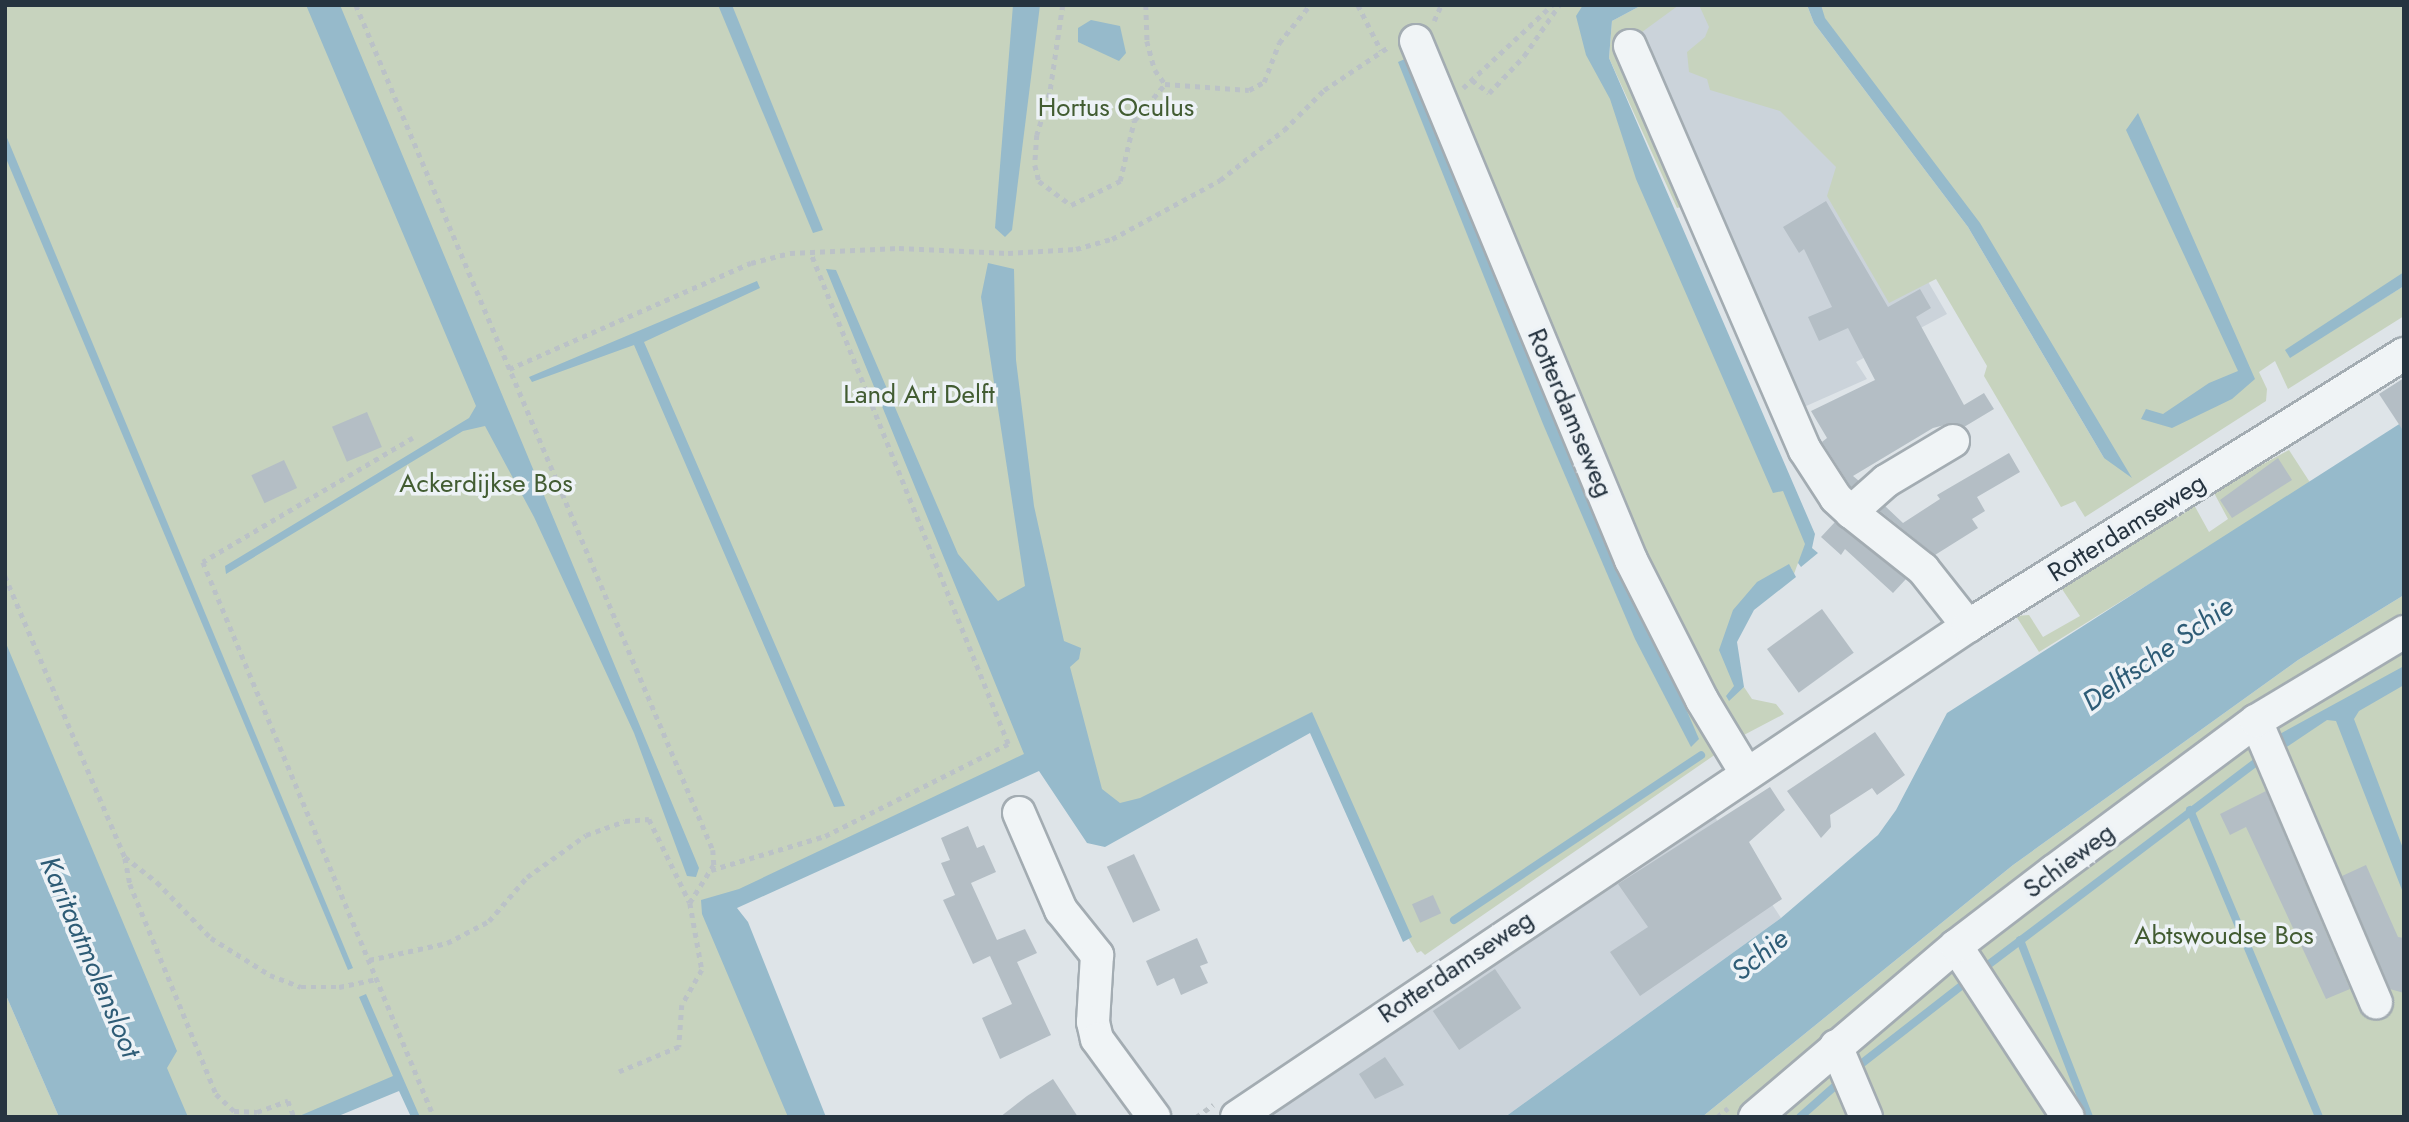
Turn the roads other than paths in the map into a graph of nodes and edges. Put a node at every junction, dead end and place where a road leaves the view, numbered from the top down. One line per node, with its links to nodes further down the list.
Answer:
1 (1416, 41): 9 (street, Rotterdamseweg)
2 (1630, 46): 5 (street)
3 (2404, 354): 6 (street, Rotterdamseweg)
4 (1953, 441): 5 (street)
5 (1851, 512): 6 (street)
6 (1968, 626): 9 (street, Rotterdamseweg)
7 (2400, 646): 8 (street, Schieweg)
8 (2256, 721): 11 (street, Schieweg); 12 (street)
9 (1746, 773): 16 (street, Rotterdamseweg)
10 (1018, 813): 15 (street)
11 (1956, 946): 13 (street, Schieweg); 18 (street)
12 (2376, 1003)
13 (1838, 1052): 14 (street); 17 (street, Schieweg)
14 (1860, 1104)
15 (1154, 1117)
16 (1237, 1117)
17 (1755, 1117)
18 (2068, 1117)

